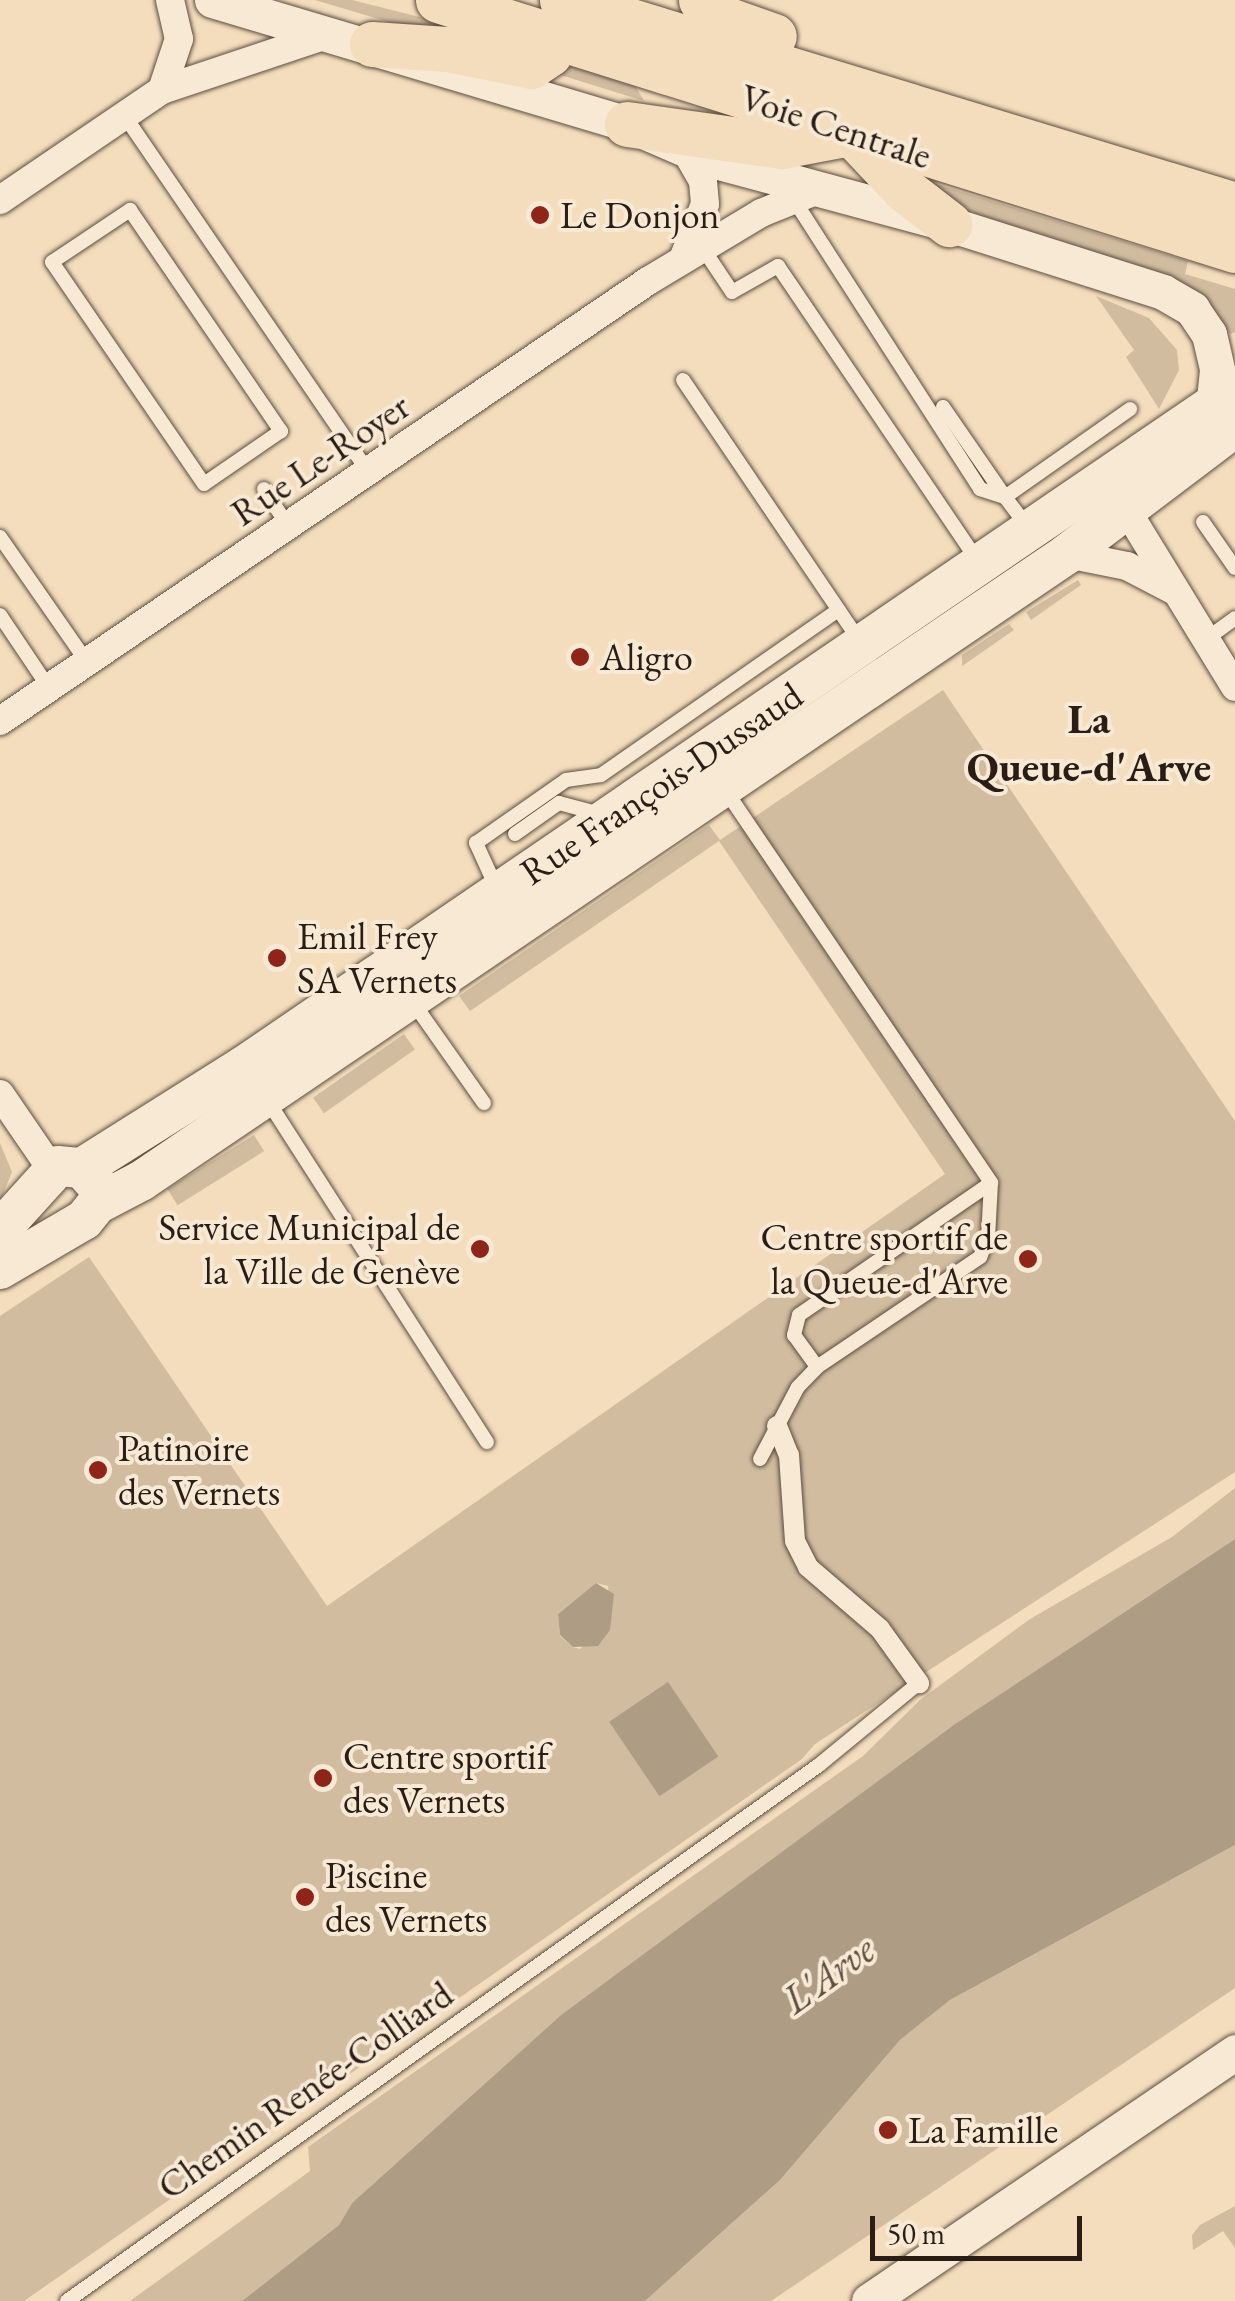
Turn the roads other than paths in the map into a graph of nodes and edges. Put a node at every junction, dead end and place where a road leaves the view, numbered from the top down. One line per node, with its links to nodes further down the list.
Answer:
1 (170, 0): 8 (street)
2 (212, 0): 7 (street)
3 (438, 0): 5 (main road, Voie Centrale)
4 (701, 0): 9 (main road)
5 (565, 8): 6 (main road, Voie Centrale); 7 (main road)
6 (671, 35): 9 (main road, Voie Centrale); 12 (main road, Voie Centrale)
7 (353, 38): 8 (street); 11 (street)
8 (162, 90): 10 (street)
9 (912, 108): 16 (main road, Voie Centrale)
10 (124, 116): 15 (street); 25 (lane)
11 (626, 124): 12 (main road); 13 (street)
12 (850, 133): 17 (main road); 18 (main road, Voie Centrale)
13 (686, 150): 14 (street); 19 (street)
14 (806, 195): 17 (street); 19 (street, Rue Le-Royer); 28 (lane)
15 (0, 200)
16 (1235, 206)
17 (948, 224): 23 (street)
18 (1235, 250)
19 (693, 253): 25 (street, Rue Le-Royer); 34 (lane)
20 (683, 380): 37 (lane)
21 (943, 407): 28 (lane)
22 (1130, 409): 28 (lane)
23 (1226, 413): 27 (main road, Rue François-Dussaud)
24 (281, 431): 24 (lane)
25 (368, 472): 30 (street, Rue Le-Royer)
26 (264, 489): 30 (lane)
27 (1117, 495): 31 (main road, Rue François-Dussaud); 33 (main road, Rue François-Dussaud); 36 (street)
28 (1005, 497): 31 (lane)
29 (1203, 522): 35 (lane)
30 (288, 526): 42 (street, Rue Le-Royer)
31 (1031, 532): 34 (main road, Rue François-Dussaud)
32 (0, 537): 42 (lane)
33 (1067, 554): 36 (street); 41 (main road, Rue François-Dussaud)
34 (982, 566): 41 (main road, Rue François-Dussaud)
35 (1235, 568)
36 (1173, 590): 40 (street)
37 (838, 610): 41 (lane); 49 (lane)
38 (0, 615): 44 (lane)
39 (1235, 618): 40 (lane)
40 (1205, 640): 43 (street)
41 (887, 652): 46 (main road, Rue François-Dussaud); 47 (main road, Rue François-Dussaud)
42 (87, 662): 44 (street, Rue Le-Royer)
43 (1235, 686)
44 (49, 688): 45 (street, Rue Le-Royer)
45 (0, 722)
46 (723, 786): 50 (main road, Rue François-Dussaud); 54 (lane)
47 (610, 818): 48 (lane); 49 (main road, Rue François-Dussaud)
48 (516, 834)
49 (499, 894): 50 (main road, Rue François-Dussaud)
50 (399, 983): 51 (main road, Rue François-Dussaud); 53 (lane)
51 (255, 1081): 55 (main road, Rue François-Dussaud); 60 (lane)
52 (0, 1094): 55 (street)
53 (484, 1103)
54 (991, 1183): 58 (lane); 58 (lane)
55 (68, 1192): 56 (main road, Rue François-Dussaud); 57 (main road, Rue François-Dussaud)
56 (0, 1230)
57 (0, 1269)
58 (817, 1368): 59 (lane)
59 (777, 1426): 61 (lane); 62 (street)
60 (488, 1442)
61 (760, 1459)
62 (919, 1683): 64 (lane, Chemin Renée-Colliard)
63 (1235, 2052): 65 (street)
64 (67, 2301)
65 (869, 2301)

